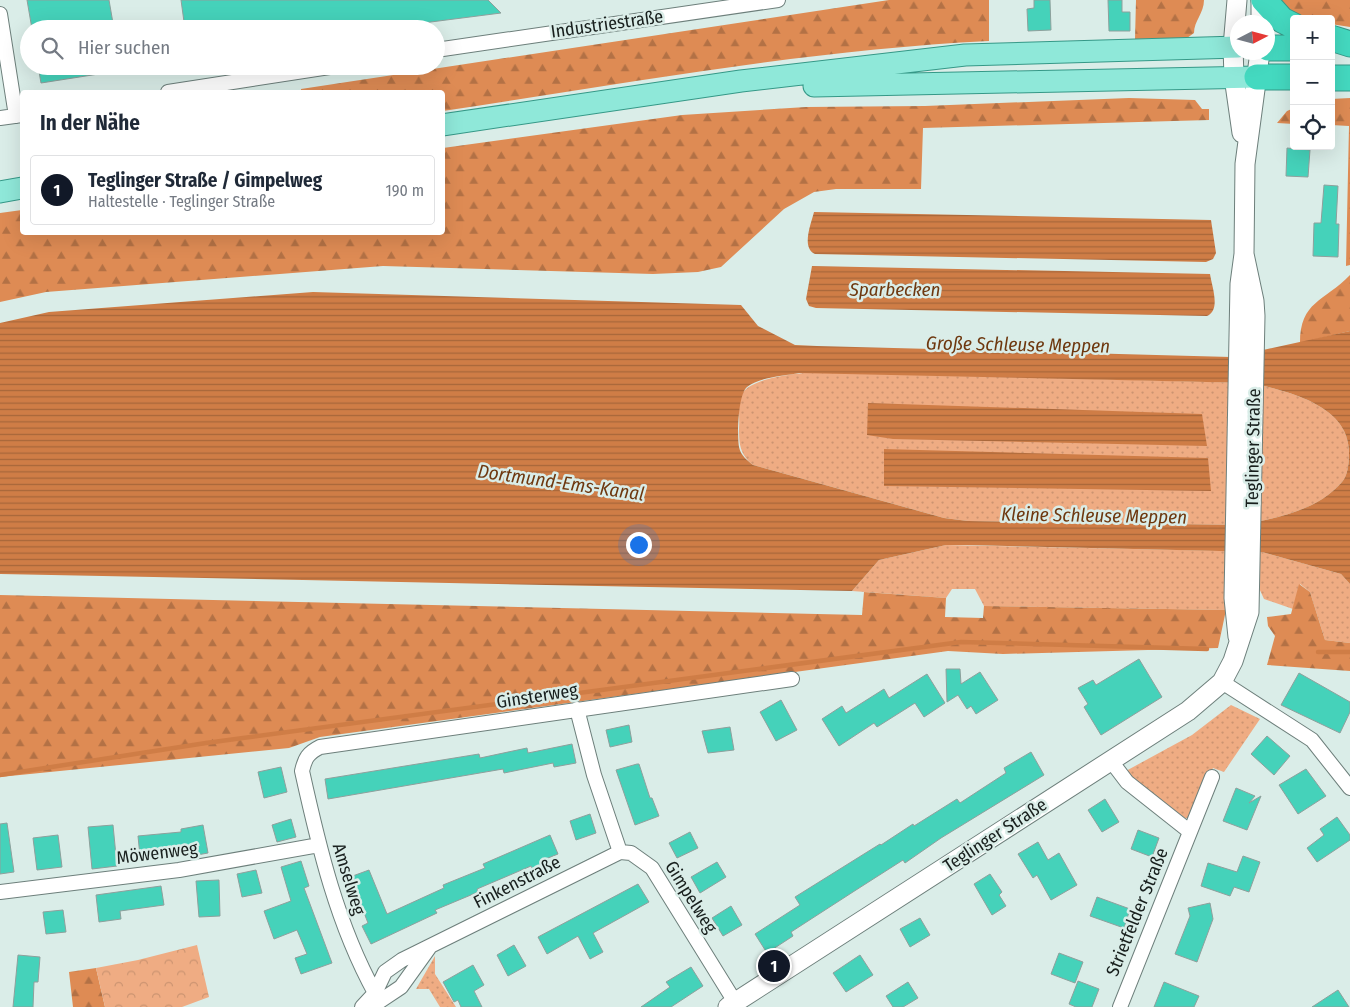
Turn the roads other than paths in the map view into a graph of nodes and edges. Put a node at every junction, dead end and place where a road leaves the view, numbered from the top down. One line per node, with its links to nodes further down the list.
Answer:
1 (778, 0): 15 (street, Industriestraße)
2 (1236, 0): 5 (street)
3 (1262, 0): 6 (street); 7 (highway)
4 (0, 14): 25 (street)
5 (1236, 15)
6 (1261, 15)
7 (1290, 24)
8 (1335, 39): 9 (highway)
9 (1350, 44)
10 (1230, 47): 24 (main road)
11 (1335, 47): 12 (highway)
12 (1350, 47)
13 (1275, 48): 14 (highway)
14 (1290, 48)
15 (445, 49)
16 (1239, 60): 19 (street)
17 (1255, 60): 19 (street)
18 (278, 75): 23 (street)
19 (1245, 77): 20 (highway); 24 (main road); 30 (street, Teglinger Straße)
20 (1290, 78)
21 (1335, 78): 22 (highway)
22 (1350, 78)
23 (181, 90)
24 (669, 92): 27 (main road)
25 (19, 115): 26 (street)
26 (0, 118)
27 (445, 125)
28 (20, 188): 29 (main road)
29 (0, 192)
30 (1244, 254): 31 (street, Teglinger Straße); 31 (street, Teglinger Straße)
31 (1238, 641): 33 (street, Teglinger Straße)
32 (792, 679): 34 (street, Ginsterweg)
33 (1222, 682): 35 (street, Teglinger Straße); 38 (street)
34 (577, 709): 36 (street, Ginsterweg); 41 (street)
35 (1111, 761): 39 (street); 45 (street, Teglinger Straße)
36 (302, 771): 40 (street, Amselweg)
37 (1212, 776): 39 (street, Strietfelder Straße)
38 (1350, 788)
39 (1189, 831): 48 (street, Strietfelder Straße)
40 (319, 845): 42 (street, Möwenweg); 44 (street, Amselweg)
41 (620, 852): 43 (street, Finkenstraße); 45 (street, Gimpelweg)
42 (0, 892)
43 (431, 946): 44 (street, Finkenstraße); 47 (street, Finkenstraße)
44 (375, 993): 46 (street, Finkenstraße)
45 (731, 1005)
46 (362, 1007)
47 (371, 1007)
48 (1120, 1007)

